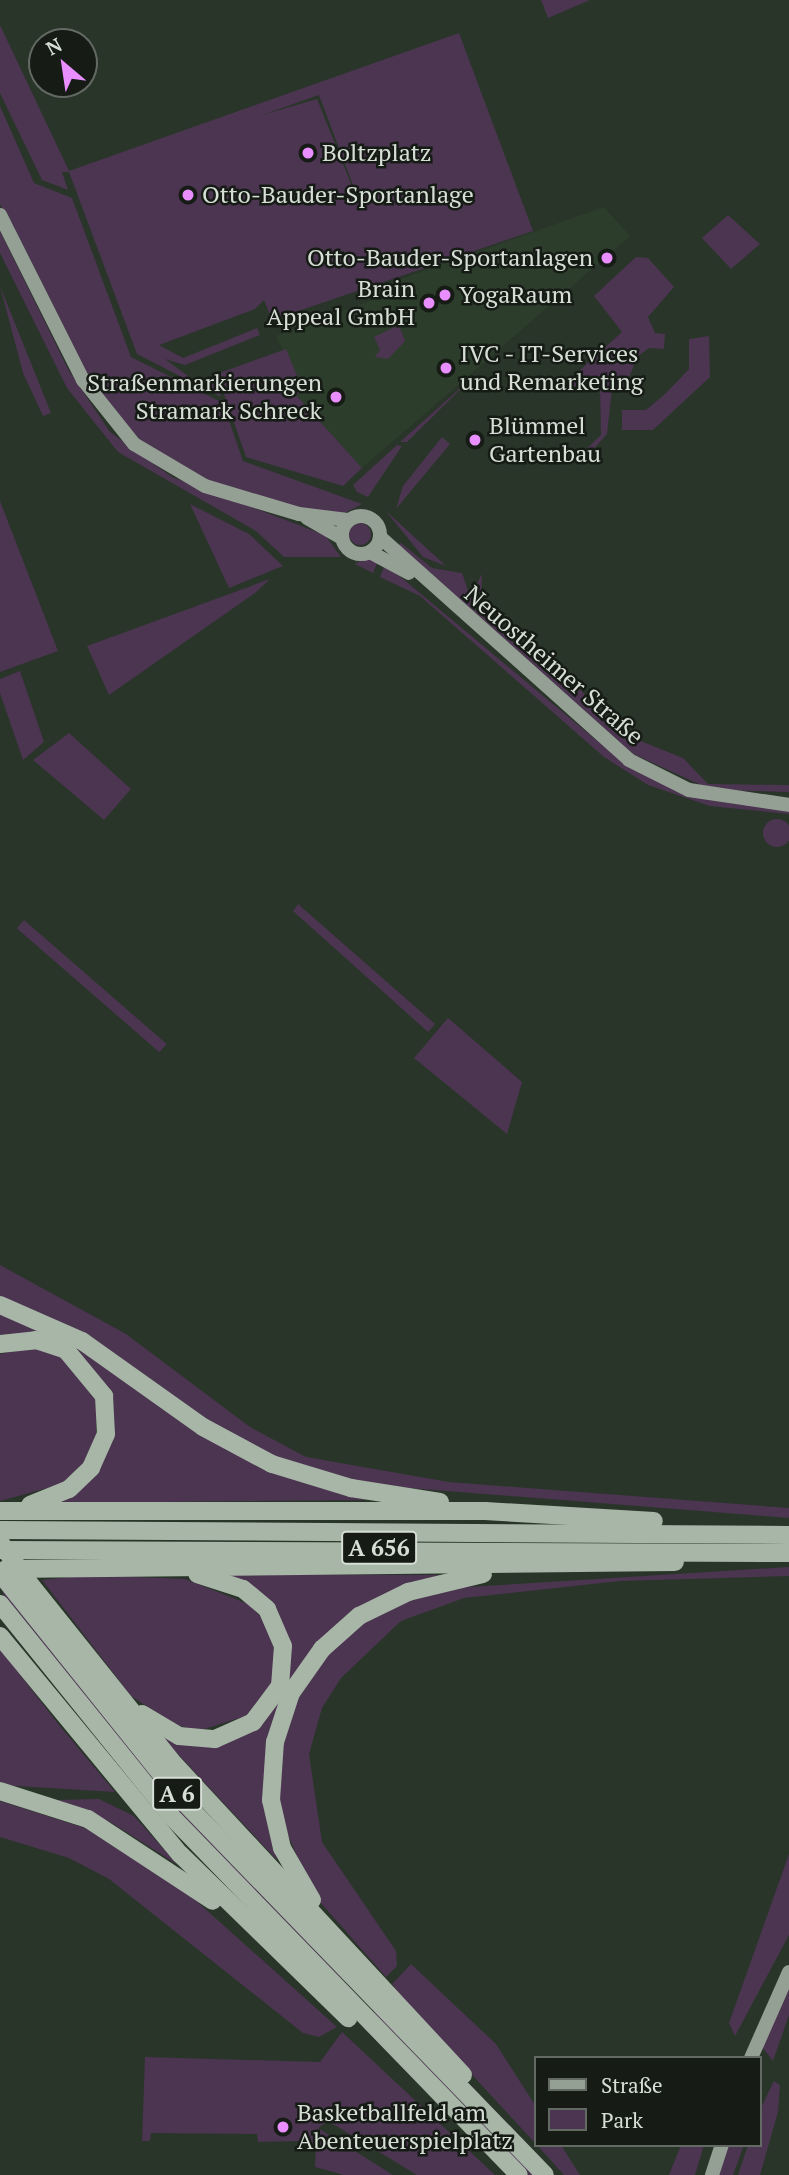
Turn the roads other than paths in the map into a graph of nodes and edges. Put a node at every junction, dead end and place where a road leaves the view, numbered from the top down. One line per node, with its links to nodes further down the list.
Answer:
1 (0, 215): 2 (main road, Neuostheimer Straße)
2 (299, 514): 3 (main road, Neuostheimer Straße); 5 (main road, Neuostheimer Straße)
3 (348, 520): 4 (main road, Neuostheimer Straße); 5 (main road)
4 (380, 537): 6 (main road); 7 (main road, Neuostheimer Straße)
5 (342, 538): 6 (main road, Neuostheimer Straße)
6 (370, 552): 7 (main road, Neuostheimer Straße)
7 (428, 585): 9 (main road, Neuostheimer Straße)
8 (789, 795): 9 (main road, Neuostheimer Straße)
9 (734, 799): 10 (main road, Neuostheimer Straße)
10 (789, 805)
11 (0, 1305): 14 (highway)
12 (0, 1345): 13 (highway)
13 (3, 1511): 14 (highway)
14 (485, 1511): 16 (highway)
15 (0, 1530): 16 (highway, A 656)
16 (720, 1534): 17 (highway, A 656)
17 (789, 1535)
18 (0, 1542): 27 (highway, bridge)
19 (0, 1550): 20 (highway, A 656)
20 (758, 1552): 21 (highway, A 656); 23 (highway)
21 (789, 1553)
22 (156, 1566): 23 (highway); 24 (highway); 27 (highway)
23 (512, 1568): 29 (highway)
24 (2, 1575): 32 (highway, A 6)
25 (0, 1604): 33 (highway, A 6)
26 (0, 1636): 30 (highway)
27 (114, 1693): 29 (highway)
28 (0, 1791): 30 (highway)
29 (348, 1948): 32 (highway)
30 (278, 1955): 33 (highway)
31 (789, 1972): 34 (main road)
32 (369, 1984): 37 (highway)
33 (345, 2008): 36 (highway, A 6)
34 (752, 2056)
35 (721, 2147): 38 (main road)
36 (519, 2175)
37 (545, 2175)
38 (712, 2175)

